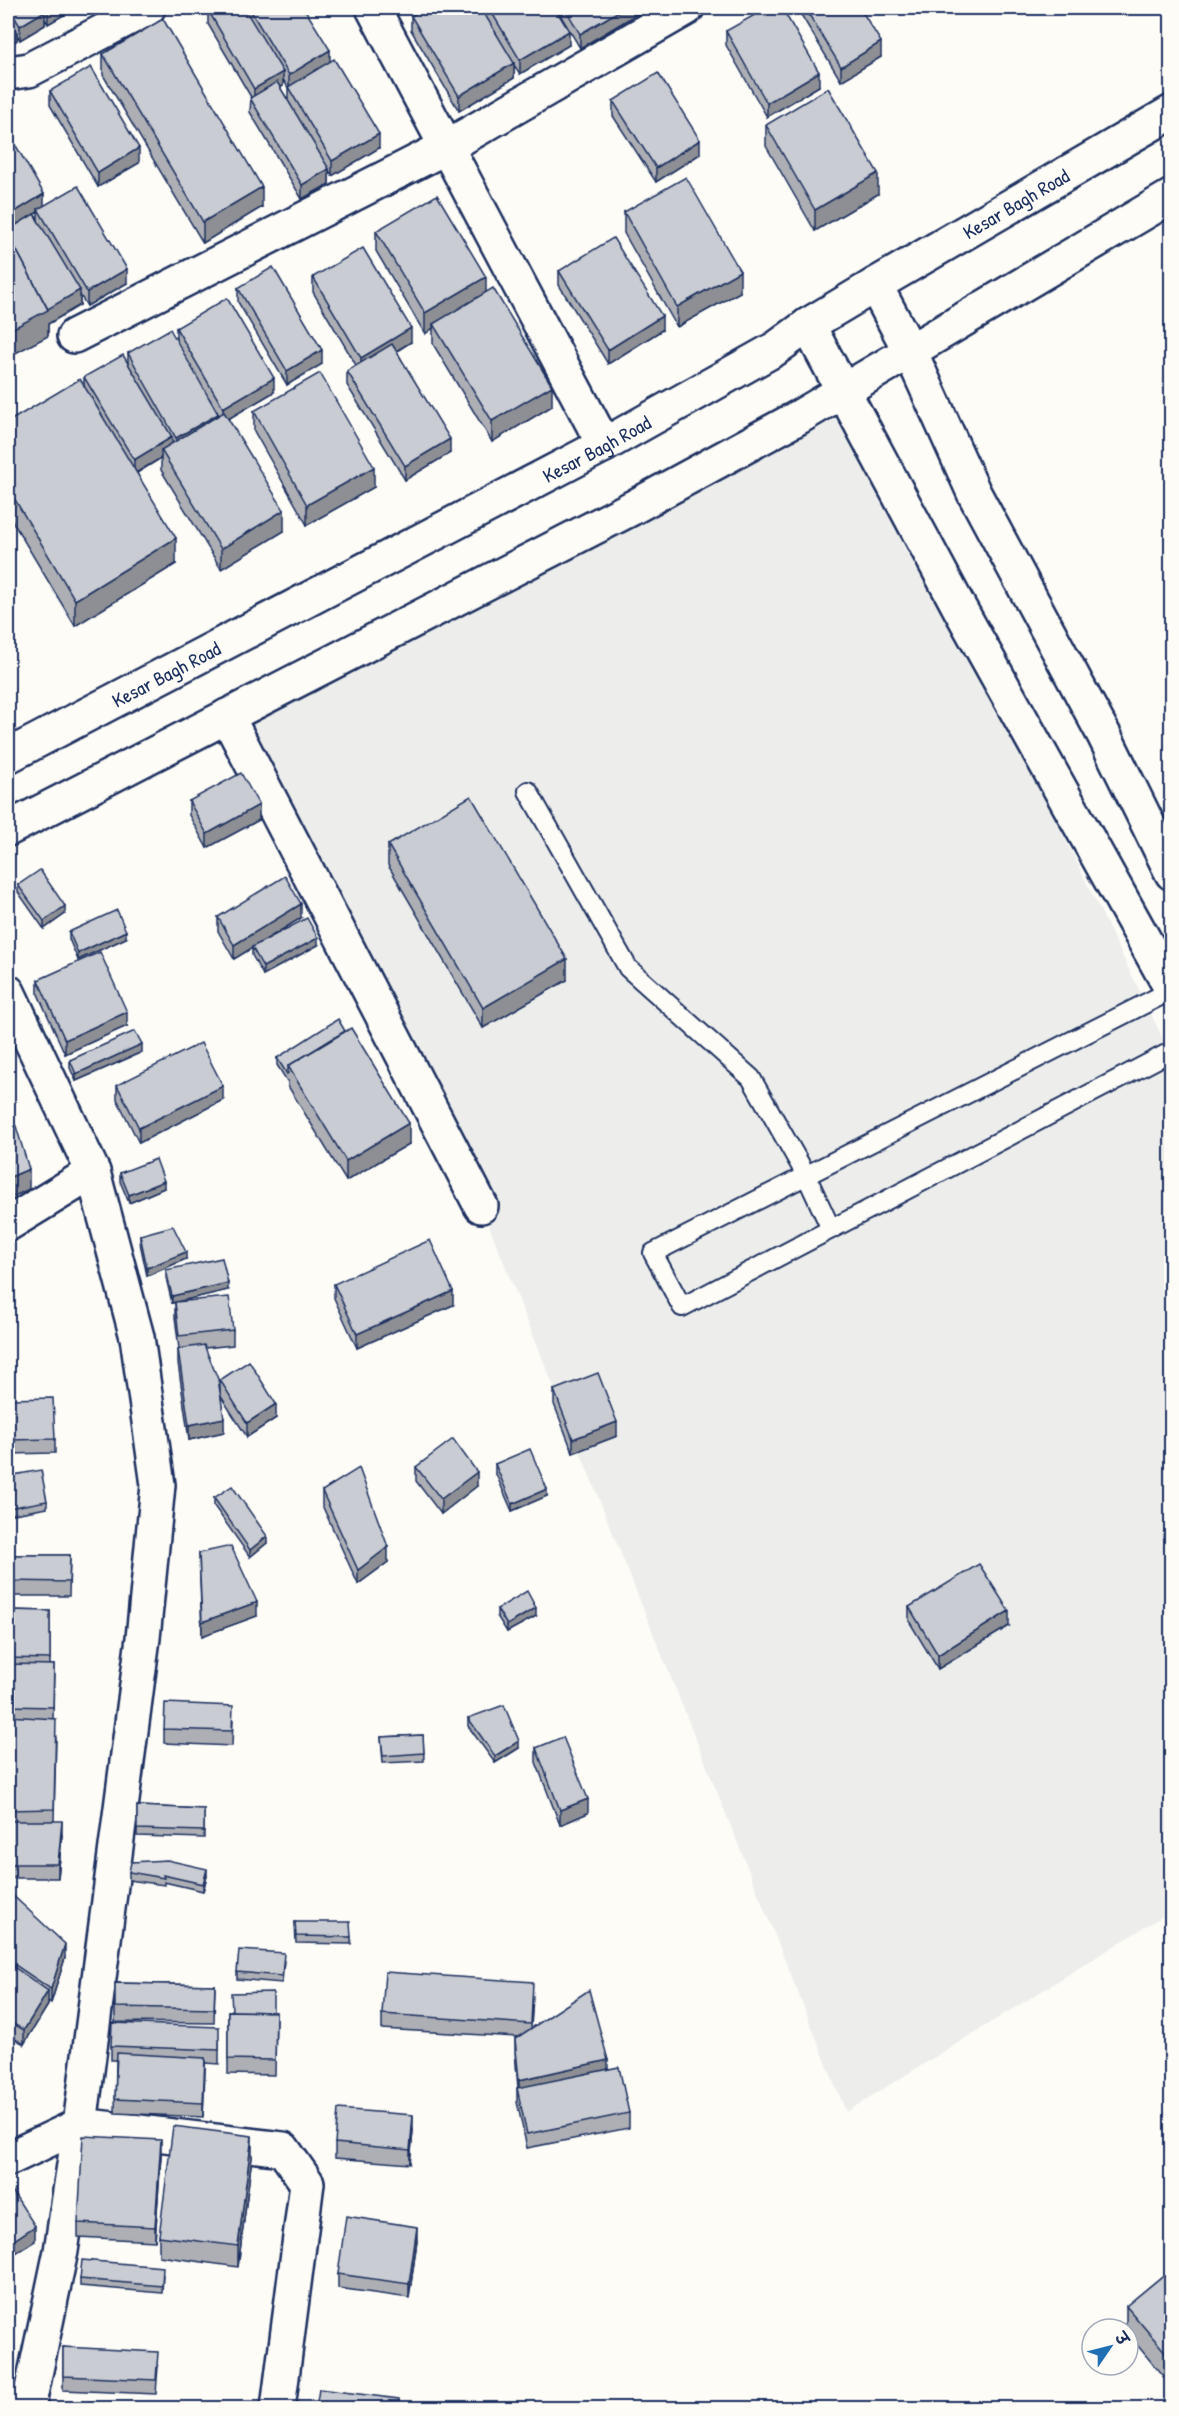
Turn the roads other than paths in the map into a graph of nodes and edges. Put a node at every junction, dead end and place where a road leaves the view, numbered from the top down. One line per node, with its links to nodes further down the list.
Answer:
1 (148, 8): 4 (main road)
2 (373, 8): 6 (main road)
3 (687, 8): 6 (main road)
4 (8, 73)
5 (1172, 112): 8 (main road, Kesar Bagh Road)
6 (447, 146): 10 (main road); 13 (main road)
7 (1172, 196): 11 (main road)
8 (875, 285): 9 (main road, Kesar Bagh Road); 11 (main road)
9 (808, 325): 12 (main road); 13 (main road, Kesar Bagh Road)
10 (74, 336)
11 (910, 351): 12 (main road); 18 (main road)
12 (846, 391): 14 (main road); 19 (main road)
13 (604, 445): 15 (main road, Kesar Bagh Road)
14 (227, 716): 17 (main road); 24 (main road)
15 (8, 756)
16 (528, 792): 23 (lane)
17 (8, 829)
18 (1172, 873)
19 (1171, 990): 23 (lane)
20 (8, 992): 22 (main road)
21 (1172, 1051): 26 (lane)
22 (93, 1172): 25 (main road); 27 (main road)
23 (806, 1175): 26 (lane); 26 (lane)
24 (481, 1206)
25 (8, 1224)
26 (831, 1229)
27 (80, 2125): 28 (main road); 29 (main road); 30 (main road)
28 (8, 2159)
29 (25, 2406)
30 (278, 2409)

